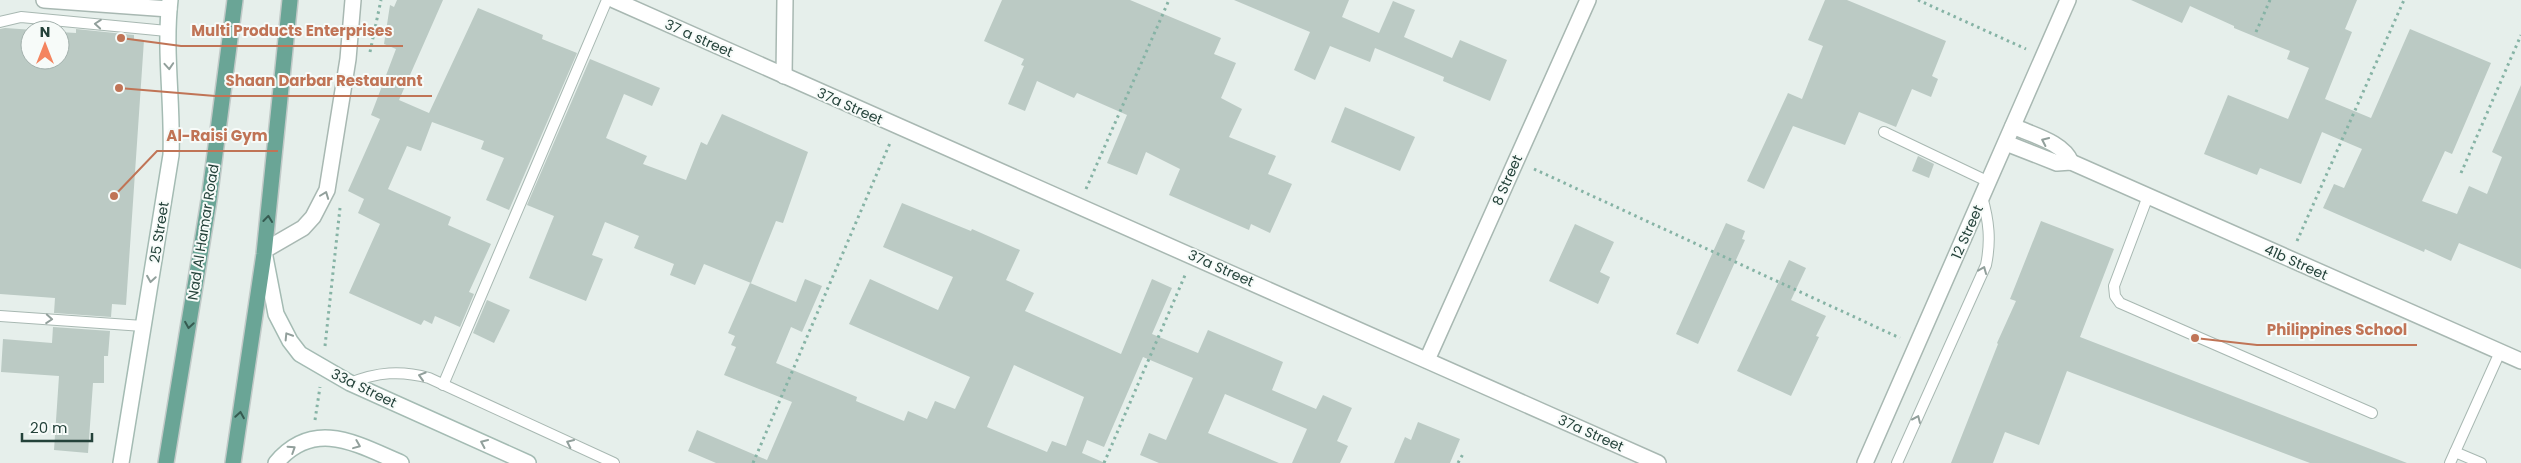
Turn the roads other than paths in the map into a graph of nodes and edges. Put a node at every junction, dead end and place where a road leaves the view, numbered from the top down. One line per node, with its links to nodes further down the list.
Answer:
1 (44, 0): 10 (street)
2 (235, 0): 33 (main road, Nad Al Hamar Road, one-way to 33)
3 (290, 0): 21 (main road, one-way to 3)
4 (353, 0): 21 (street, one-way to 4)
5 (607, 0): 28 (lane)
6 (614, 0): 13 (street, 37 a street)
7 (785, 0): 13 (street)
8 (1588, 0): 25 (street, 8 Street)
9 (2068, 0): 14 (street, 12 Street)
10 (170, 5): 12 (street, 25 Street)
11 (0, 22): 12 (lane, one-way to 11)
12 (167, 31): 23 (street, 25 Street, one-way to 23)
13 (784, 76): 25 (street, 37a Street)
14 (2013, 126): 16 (street, 12 Street); 17 (street, 41b Street, one-way to 14)
15 (1884, 132): 18 (lane)
16 (2006, 142): 17 (street, 41b Street); 18 (street, 12 Street)
17 (2071, 162): 19 (street, 41b Street)
18 (1989, 182): 20 (street, 12 Street)
19 (2148, 196): 24 (street, 41b Street); 29 (lane)
20 (1982, 198): 39 (street, 12 Street); 40 (lane, one-way to 20)
21 (264, 252): 27 (street, 33a Street, one-way to 21); 34 (main road, one-way to 21)
22 (0, 316): 23 (lane, one-way to 23)
23 (143, 326): 32 (street, 25 Street)
24 (2500, 352): 26 (street, 41b Street); 30 (lane)
25 (1427, 360): 38 (street, 37a Street)
26 (2521, 361)
27 (350, 383): 28 (lane, one-way to 27); 36 (street, 33a Street, one-way to 27)
28 (443, 385): 37 (lane, one-way to 28)
29 (2372, 413)
30 (2455, 452): 41 (lane); 42 (lane)
31 (394, 461): 35 (street, one-way to 31)
32 (121, 463)
33 (166, 463)
34 (233, 463)
35 (276, 463)
36 (528, 463)
37 (614, 463)
38 (1658, 463)
39 (1865, 463)
40 (1897, 463)
41 (2450, 463)
42 (2480, 463)

